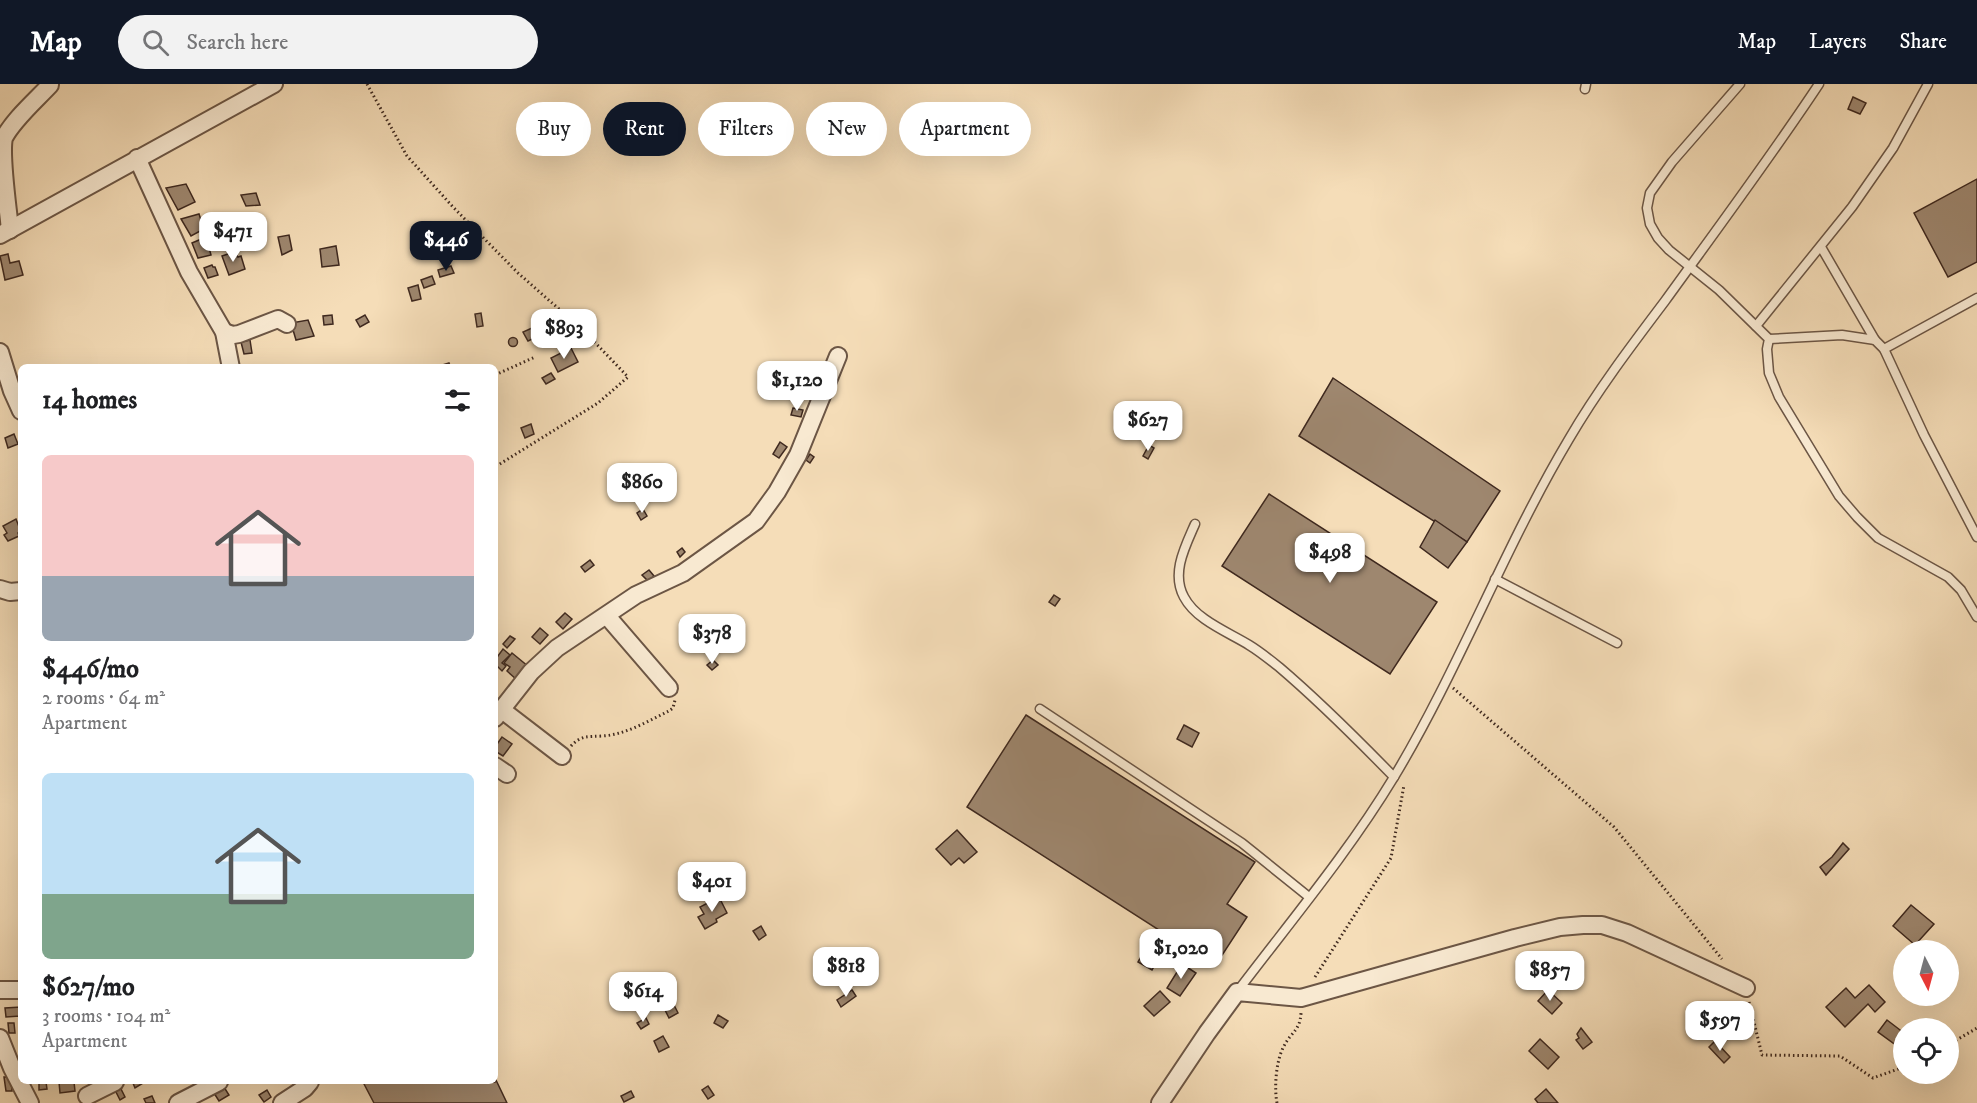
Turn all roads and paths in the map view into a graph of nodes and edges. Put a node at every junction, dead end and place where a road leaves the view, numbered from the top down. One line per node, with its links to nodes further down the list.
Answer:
1 (274, 84): 7 (street)
2 (367, 84): 24 (path)
3 (1740, 84): 10 (lane)
4 (1819, 84): 10 (lane)
5 (1928, 84): 9 (lane)
6 (50, 85): 8 (street)
7 (137, 158): 8 (street); 14 (street)
8 (5, 232)
9 (1821, 247): 13 (lane); 16 (lane)
10 (1689, 267): 13 (lane); 27 (lane)
11 (1976, 300): 17 (lane)
12 (287, 324): 14 (street)
13 (1756, 326): 15 (lane)
14 (224, 332): 21 (street)
15 (1770, 339): 16 (lane); 31 (lane)
16 (1875, 340): 17 (lane)
17 (1884, 349): 26 (lane)
18 (0, 352): 23 (street)
19 (838, 356): 30 (street)
20 (535, 357): 22 (path)
21 (230, 364)
22 (498, 374)
23 (18, 404)
24 (498, 465)
25 (1195, 524): 38 (lane)
26 (1977, 537)
27 (1495, 579): 32 (lane); 33 (lane)
28 (0, 589): 29 (street)
29 (18, 591)
30 (607, 616): 34 (street); 36 (street)
31 (1977, 617)
32 (1617, 644)
33 (1445, 681): 38 (lane); 41 (path)
34 (669, 688): 37 (path)
35 (1040, 709): 40 (lane)
36 (499, 714): 37 (street)
37 (562, 756)
38 (1394, 777): 40 (lane)
39 (1404, 781): 46 (path)
40 (1309, 897): 45 (lane)
41 (1725, 962)
42 (1746, 988): 46 (street); 51 (path)
43 (0, 990): 44 (street)
44 (18, 990)
45 (1237, 993): 46 (street); 60 (street)
46 (1301, 998): 61 (path)
47 (1977, 1028): 49 (path)
48 (0, 1038): 50 (street)
49 (1959, 1039)
50 (11, 1068)
51 (1893, 1071)
52 (20, 1084): 57 (street)
53 (110, 1084): 56 (street)
54 (215, 1084): 58 (street)
55 (308, 1084): 59 (street)
56 (86, 1094)
57 (30, 1103)
58 (178, 1103)
59 (282, 1103)
60 (1160, 1103)
61 (1277, 1103)

